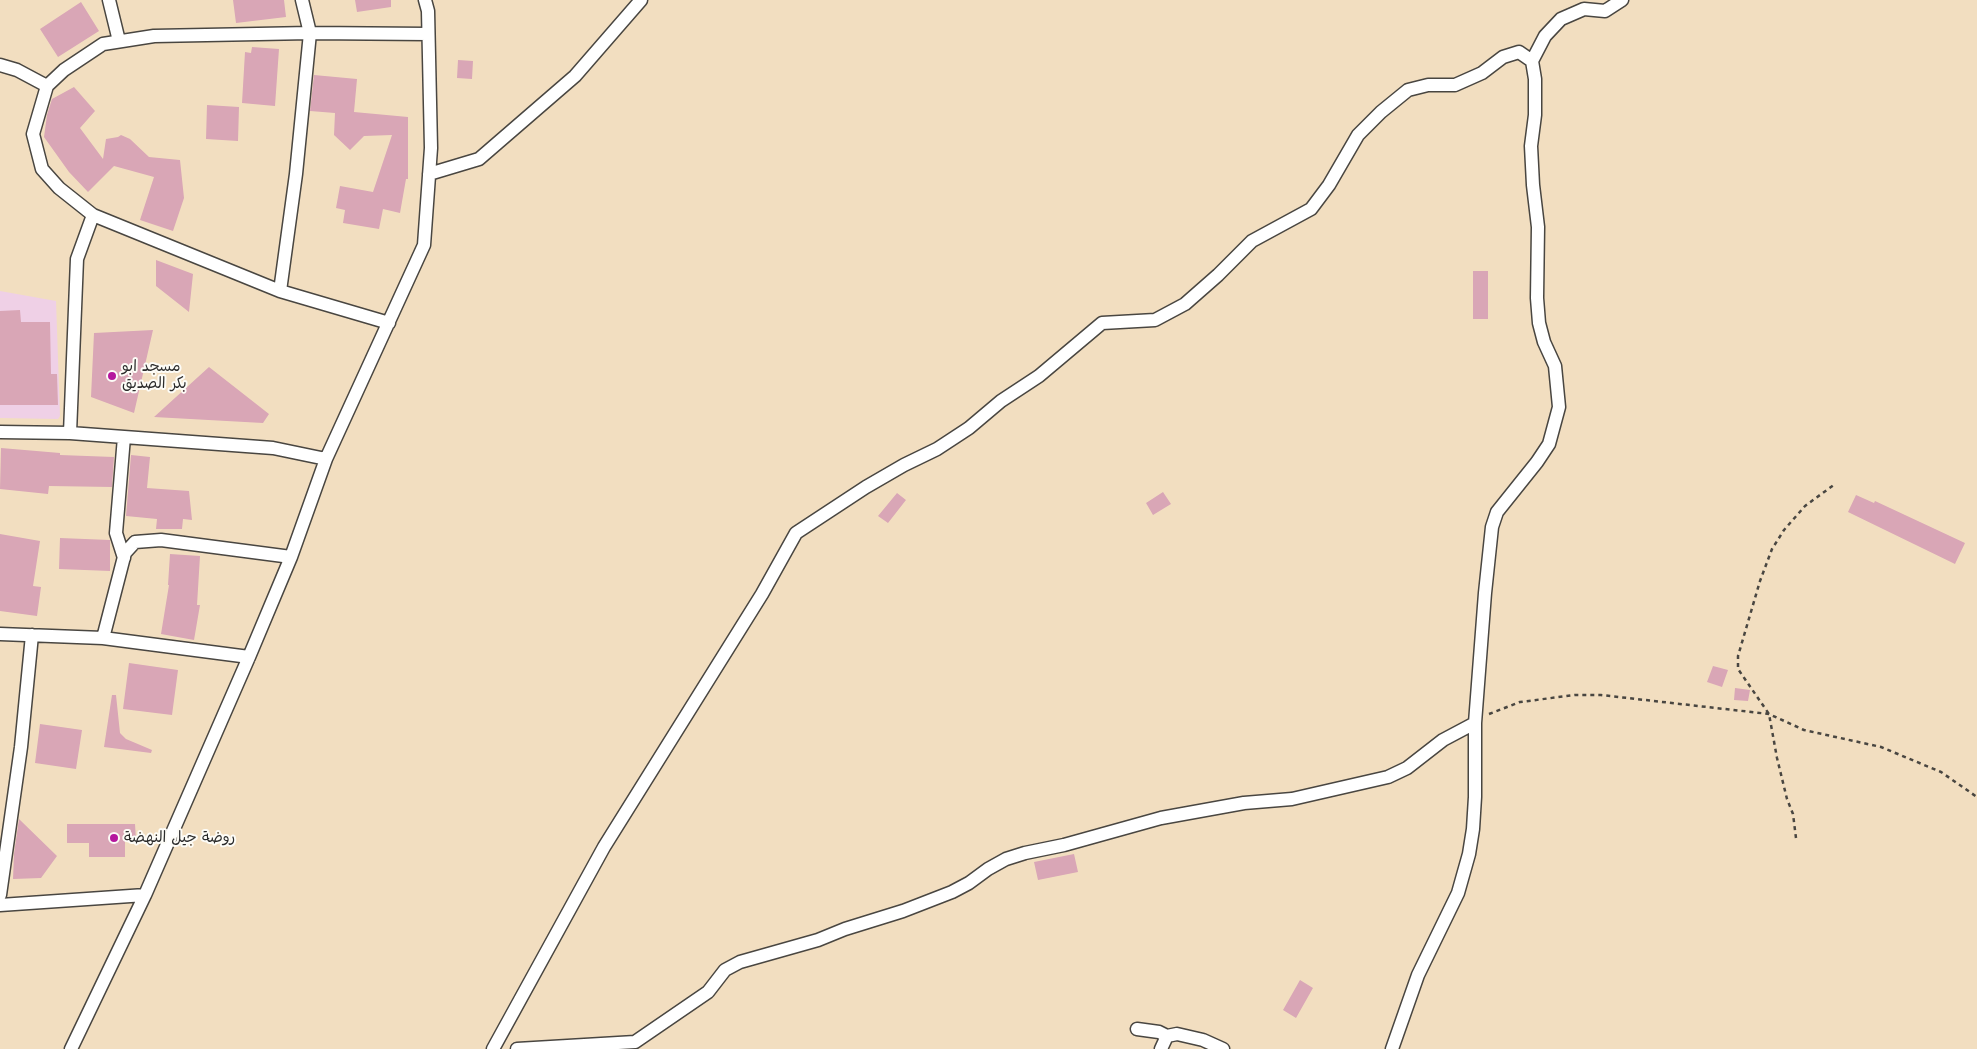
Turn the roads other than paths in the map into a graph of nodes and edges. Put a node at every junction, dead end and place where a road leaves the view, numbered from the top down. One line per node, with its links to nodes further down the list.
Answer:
1 (109, 0): 8 (street)
2 (302, 0): 6 (street)
3 (425, 0): 7 (street)
4 (641, 0): 12 (street)
5 (1622, 0): 9 (street)
6 (310, 33): 7 (street); 8 (street); 14 (street)
7 (428, 34): 12 (street)
8 (120, 41): 11 (street)
9 (1532, 61): 26 (street); 33 (street)
10 (0, 65): 11 (street)
11 (47, 86): 13 (street)
12 (429, 174): 15 (street)
13 (93, 215): 14 (street); 17 (street)
14 (280, 291): 15 (street)
15 (389, 323): 19 (street)
16 (0, 432): 17 (street)
17 (70, 433): 18 (street)
18 (124, 437): 19 (street); 21 (street)
19 (326, 459): 20 (street)
20 (291, 557): 21 (street); 25 (street)
21 (124, 558): 24 (street)
22 (0, 634): 23 (street)
23 (32, 635): 24 (street); 27 (street)
24 (103, 638): 25 (street)
25 (249, 657): 28 (street)
26 (1475, 723): 34 (street); 37 (street)
27 (0, 895)
28 (145, 895): 29 (street); 32 (street)
29 (0, 905)
30 (1137, 1029): 31 (street)
31 (1167, 1036): 35 (street); 36 (street)
32 (71, 1049)
33 (493, 1049)
34 (517, 1049)
35 (1161, 1049)
36 (1223, 1049)
37 (1392, 1049)

